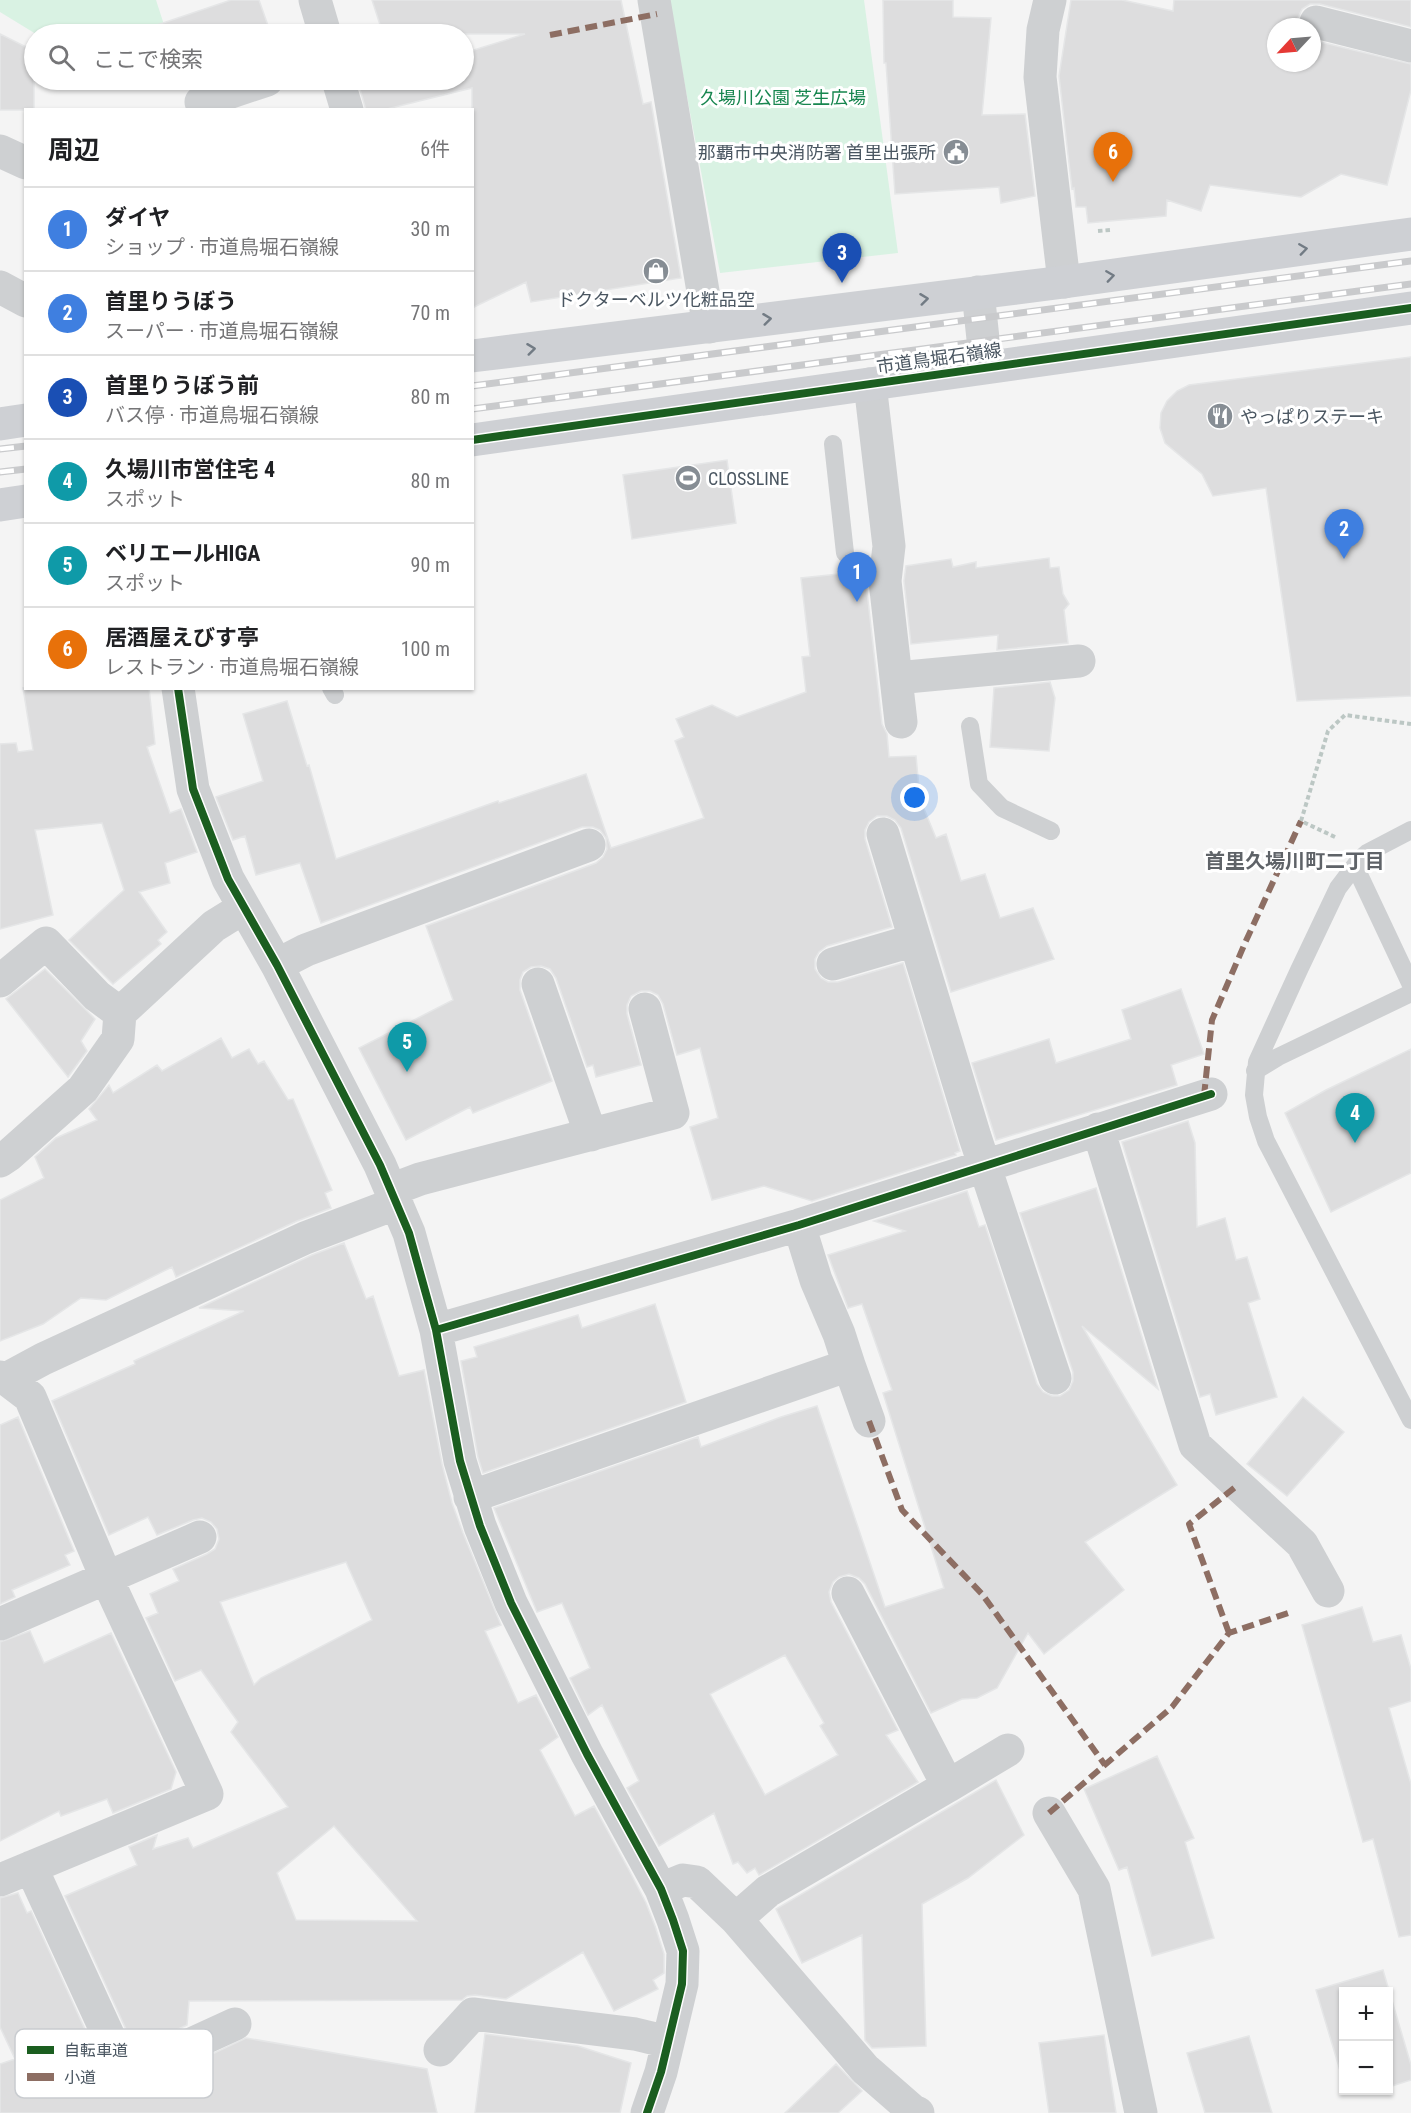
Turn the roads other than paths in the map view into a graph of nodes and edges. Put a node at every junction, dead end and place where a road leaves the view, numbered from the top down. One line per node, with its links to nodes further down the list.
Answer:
1 (315, 0): 5 (street)
2 (654, 0): 19 (street)
3 (1050, 0): 14 (street)
4 (1321, 23): 6 (street)
5 (322, 24)
6 (1411, 46)
7 (228, 90): 9 (street)
8 (341, 90): 10 (street)
9 (200, 97)
10 (346, 108)
11 (0, 151): 12 (street)
12 (24, 162)
13 (1411, 234): 14 (street, one-way to 13)
14 (1064, 282): 16 (street)
15 (0, 287): 17 (street)
16 (978, 292): 19 (street, one-way to 16); 21 (street)
17 (24, 300)
18 (1411, 308): 21 (street, 市道鳥堀石嶺線)
19 (709, 327): 20 (street, one-way to 19)
20 (474, 356)
21 (986, 367): 22 (street, 市道鳥堀石嶺線)
22 (870, 384): 25 (street, 市道鳥堀石嶺線); 31 (street)
23 (24, 420): 24 (street)
24 (0, 424)
25 (474, 440)
26 (833, 444): 29 (lane)
27 (24, 501): 28 (street)
28 (0, 505)
29 (845, 553)
30 (1079, 661): 31 (street)
31 (896, 678): 33 (street)
32 (178, 690): 40 (street)
33 (901, 722)
34 (970, 726): 36 (lane)
35 (1411, 830): 39 (lane)
36 (1052, 831)
37 (883, 834): 41 (street)
38 (589, 845): 43 (street)
39 (1361, 859): 46 (lane); 50 (lane)
40 (243, 908): 43 (street); 49 (street)
41 (915, 940): 42 (street); 55 (street)
42 (833, 964)
43 (277, 965): 56 (street)
44 (0, 981): 49 (street)
45 (538, 984): 53 (street)
46 (1411, 985)
47 (1411, 993): 50 (lane)
48 (645, 1009): 53 (street)
49 (120, 1013): 54 (street)
50 (1255, 1071): 62 (lane)
51 (1211, 1094): 52 (street)
52 (1098, 1129): 55 (street); 67 (street)
53 (591, 1135): 56 (street)
54 (0, 1161)
55 (984, 1165): 57 (street); 61 (street)
56 (394, 1196): 58 (street); 60 (street)
57 (799, 1225): 58 (street); 59 (street)
58 (436, 1330): 64 (street)
59 (849, 1365): 63 (street); 64 (street)
60 (3, 1378): 66 (street)
61 (1055, 1378)
62 (1411, 1420)
63 (870, 1421)
64 (470, 1497): 75 (street)
65 (200, 1537): 66 (street)
66 (106, 1577): 69 (street); 73 (street)
67 (1328, 1591)
68 (848, 1593): 71 (street)
69 (0, 1624)
70 (1008, 1750): 71 (street)
71 (948, 1786): 76 (street)
72 (1049, 1813): 84 (street)
73 (31, 1867): 74 (street); 78 (street)
74 (0, 1880)
75 (661, 1889): 76 (street); 80 (street)
76 (736, 1919): 83 (street)
77 (235, 2024): 79 (street)
78 (105, 2029)
79 (213, 2034)
80 (668, 2042): 81 (street); 82 (street)
81 (440, 2050)
82 (646, 2113)
83 (918, 2113)
84 (1141, 2113)

